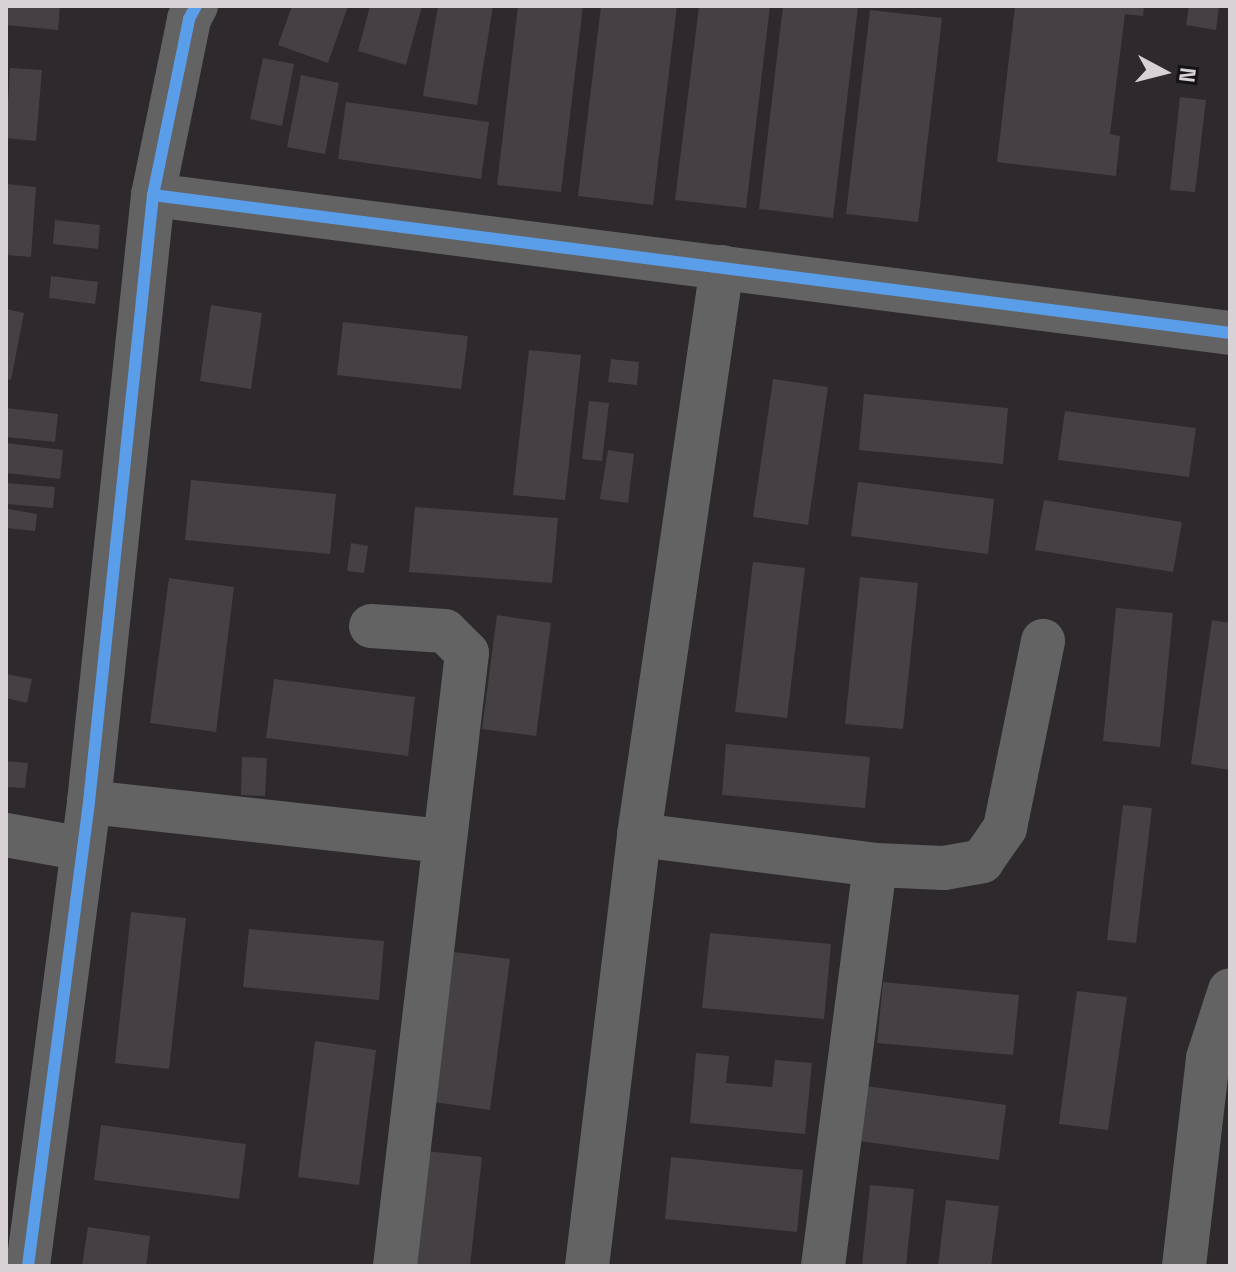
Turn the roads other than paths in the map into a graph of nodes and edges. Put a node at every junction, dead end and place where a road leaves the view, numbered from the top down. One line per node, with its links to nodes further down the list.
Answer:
1 (196, 6): 2 (street)
2 (153, 195): 3 (street); 7 (street)
3 (722, 267): 4 (street); 9 (street)
4 (1230, 333)
5 (371, 626): 10 (street)
6 (1043, 641): 12 (street)
7 (89, 802): 10 (street); 11 (street)
8 (6, 835): 11 (street)
9 (639, 835): 12 (street); 16 (street)
10 (443, 841): 15 (street)
11 (83, 849): 14 (street)
12 (875, 865): 17 (street)
13 (1230, 990): 18 (street)
14 (21, 1263)
15 (395, 1266)
16 (587, 1266)
17 (823, 1266)
18 (1184, 1266)

